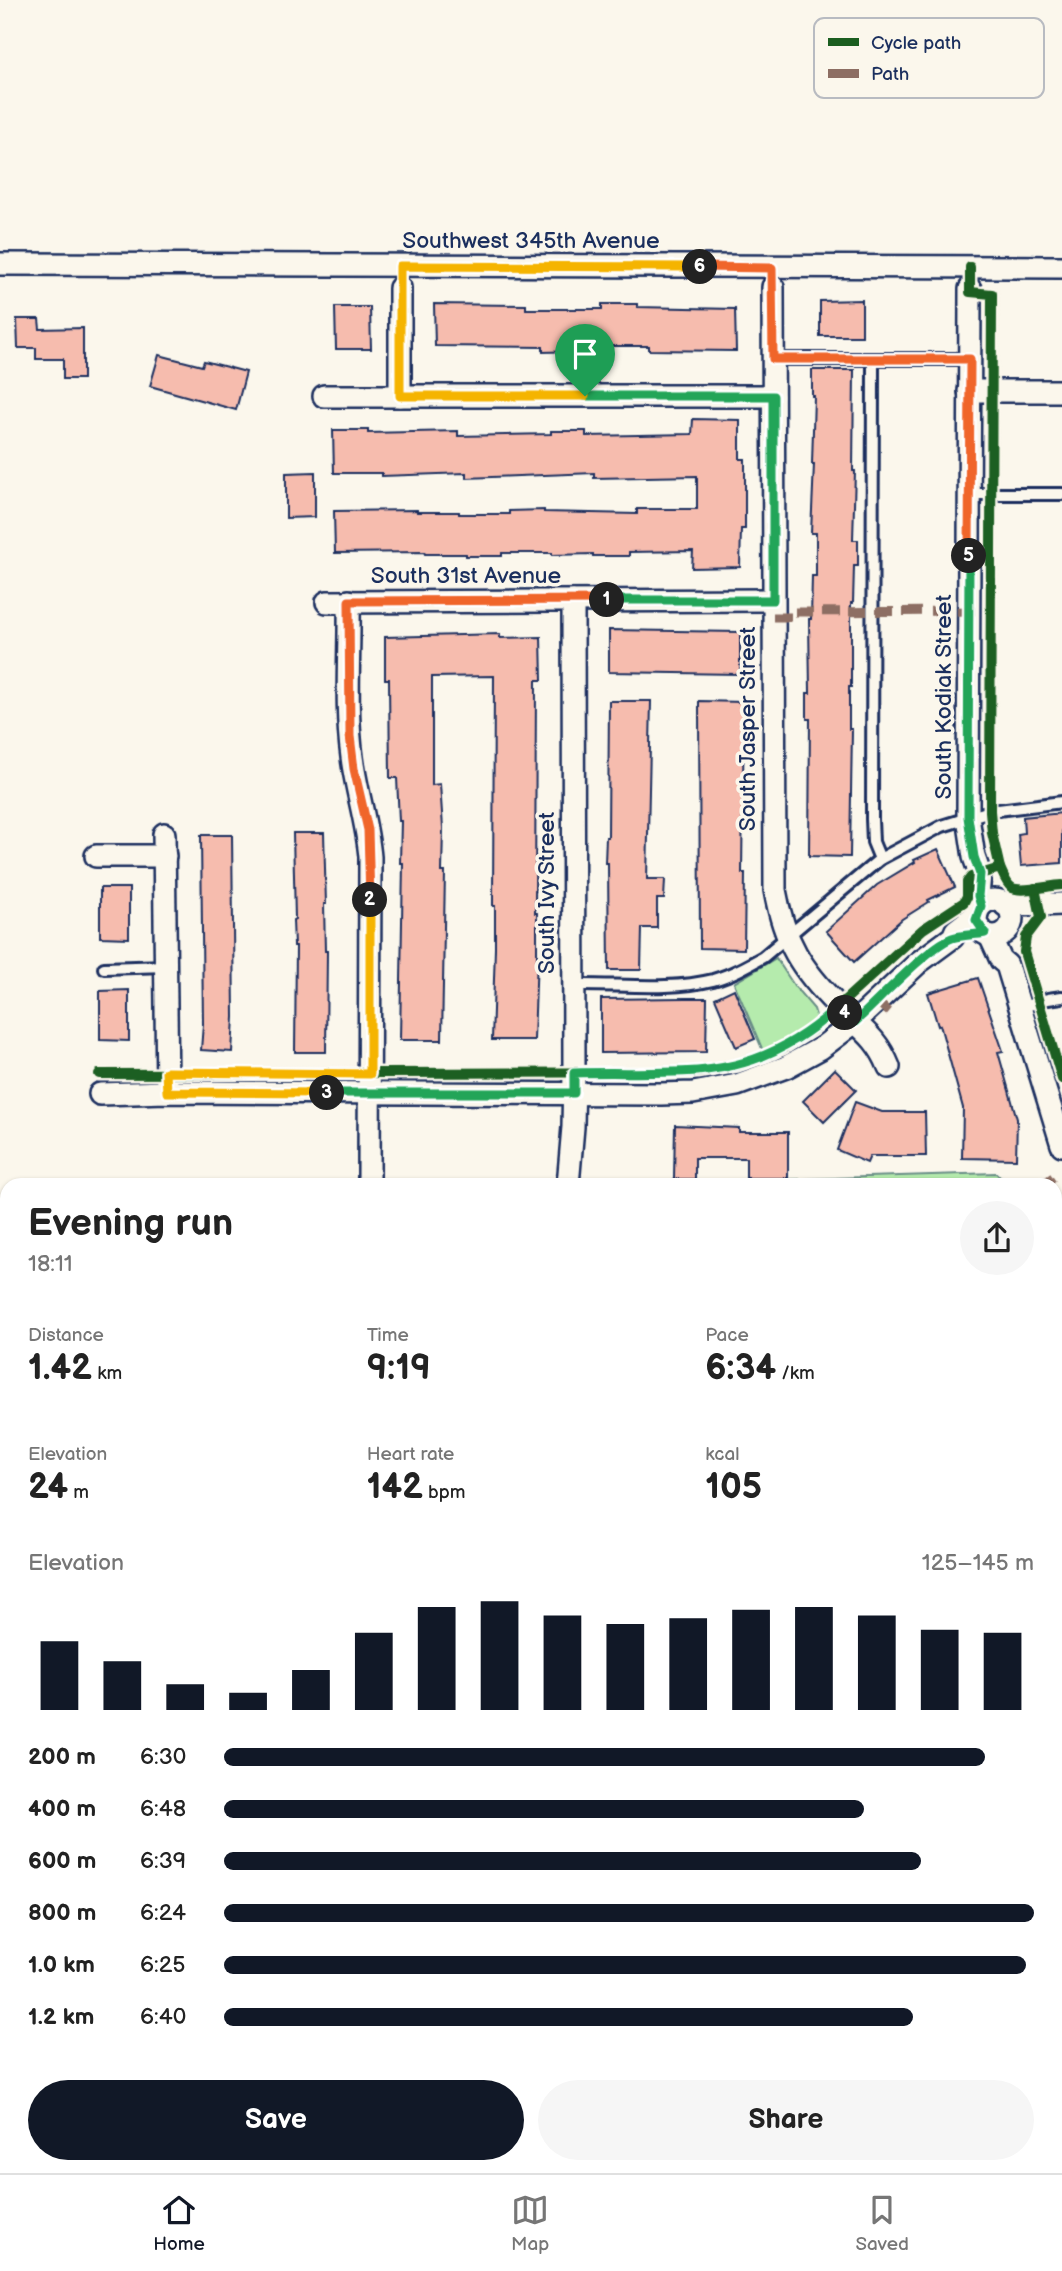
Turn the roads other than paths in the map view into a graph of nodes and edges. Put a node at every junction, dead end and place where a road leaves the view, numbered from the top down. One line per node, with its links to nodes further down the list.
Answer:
1 (0, 264): 2 (street, Southwest 345th Avenue)
2 (400, 266): 5 (street, Southwest 345th Avenue); 6 (lane)
3 (970, 267): 4 (street, Southwest 345th Avenue); 5 (street, Southwest 345th Avenue); 7 (lane, South Kodiak Street)
4 (1062, 267)
5 (773, 277): 8 (street, South Jasper Street)
6 (400, 288): 14 (street)
7 (970, 289): 10 (street, South Kodiak Street)
8 (773, 359): 9 (lane); 15 (street, South Jasper Street)
9 (873, 359): 10 (lane); 27 (lane)
10 (970, 359): 11 (street, South Kodiak Street)
11 (970, 391): 12 (street); 16 (street, South Kodiak Street)
12 (1062, 391)
13 (324, 396): 14 (street)
14 (400, 396): 15 (street)
15 (773, 396): 18 (street, South Jasper Street)
16 (970, 494): 17 (lane); 23 (street, South Kodiak Street)
17 (1062, 494)
18 (773, 600): 20 (street, South 31st Avenue); 30 (street, South Jasper Street)
19 (349, 601): 20 (street, South 31st Avenue); 21 (street, South 31st Avenue); 41 (street)
20 (573, 601): 33 (street, South Ivy Street)
21 (327, 602)
22 (1062, 802): 23 (lane)
23 (968, 817): 27 (lane); 29 (street, South Kodiak Street)
24 (164, 834): 26 (street)
25 (96, 856): 26 (street)
26 (164, 856): 31 (street)
27 (880, 859): 30 (lane)
28 (1062, 904): 29 (street)
29 (995, 919): 35 (street, South Kodiak Street); 36 (street)
30 (787, 938): 33 (lane); 36 (street, South Jasper Street)
31 (166, 966): 32 (lane); 38 (street)
32 (104, 968)
33 (573, 985): 39 (street, South Ivy Street)
34 (1062, 997): 35 (lane)
35 (1020, 1008): 42 (street, South Kodiak Street)
36 (855, 1022): 37 (street, South Jasper Street); 39 (street)
37 (889, 1067)
38 (167, 1092): 40 (street); 41 (street)
39 (574, 1093): 41 (street); 45 (street, South Ivy Street)
40 (100, 1094)
41 (369, 1094): 44 (street)
42 (1057, 1112): 43 (street, South Kodiak Street)
43 (1062, 1145)
44 (369, 1178)
45 (568, 1178)

